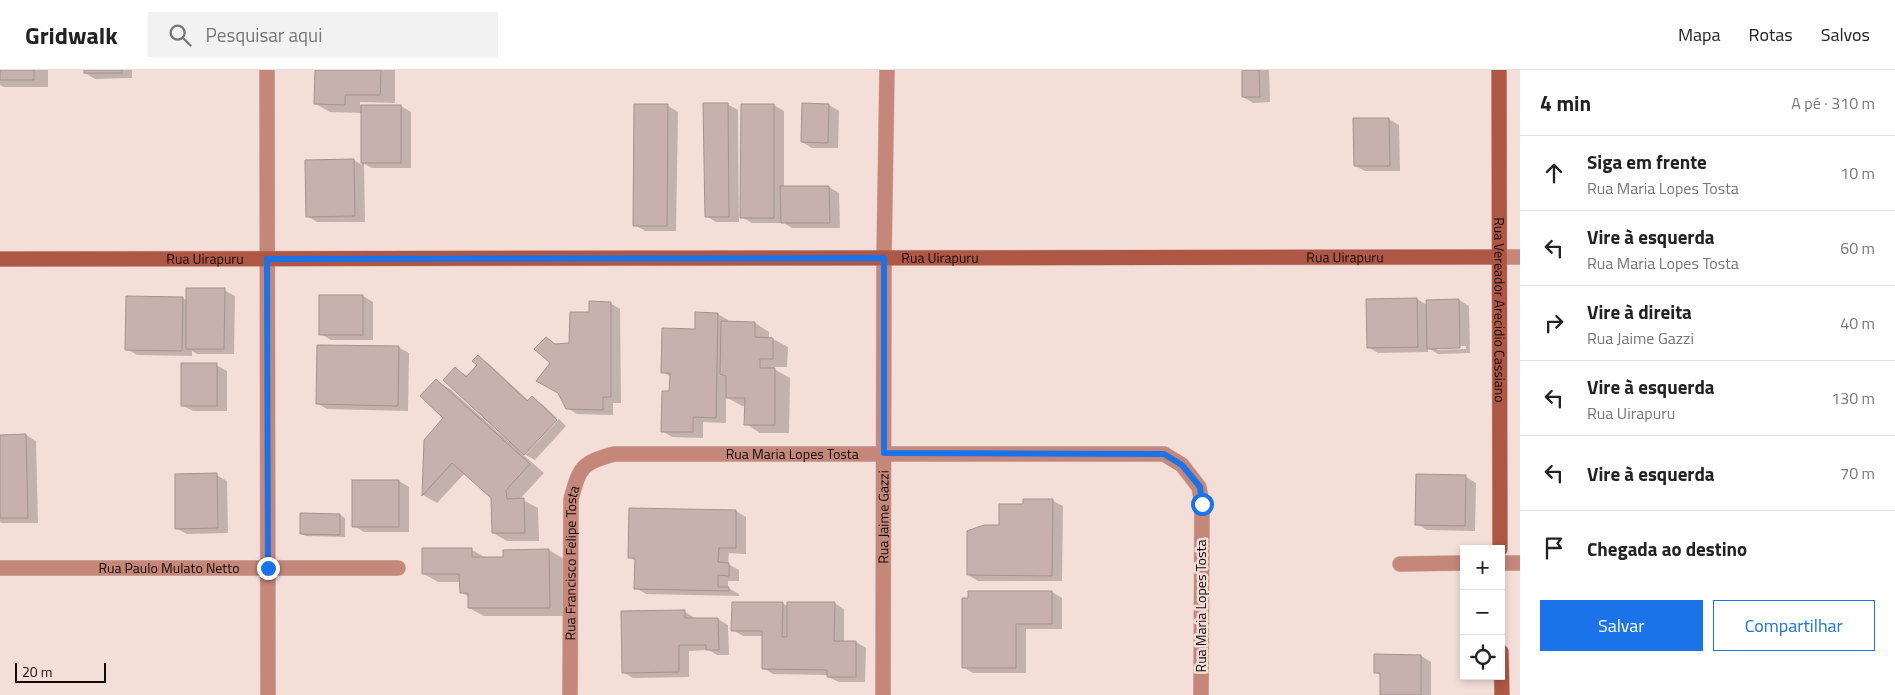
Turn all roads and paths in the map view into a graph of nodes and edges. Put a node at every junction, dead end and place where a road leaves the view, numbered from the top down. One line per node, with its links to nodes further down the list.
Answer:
1 (267, 70): 8 (street)
2 (887, 70): 6 (street, Rua Jaime Gazzi)
3 (1499, 70): 4 (street, Rua Vereador Arecidio Cassiano)
4 (1500, 257): 5 (street, Rua Uirapuru); 6 (street, Rua Uirapuru); 11 (street, Rua Vereador Arecidio Cassiano)
5 (1520, 257)
6 (884, 258): 8 (street, Rua Uirapuru); 9 (street, Rua Jaime Gazzi)
7 (0, 259): 8 (street, Rua Uirapuru)
8 (267, 259): 17 (street)
9 (884, 453): 10 (street, Rua Maria Lopes Tosta); 22 (street, Rua Jaime Gazzi); 23 (street, Rua Maria Lopes Tosta)
10 (614, 454): 21 (street, Rua Francisco Felipe Tosta)
11 (1500, 545)
12 (1460, 563): 15 (street)
13 (1505, 563): 14 (street)
14 (1520, 563)
15 (1400, 564)
16 (0, 568): 17 (street, Rua Paulo Mulato Netto)
17 (268, 568): 18 (street, Rua Paulo Mulato Netto); 20 (street)
18 (398, 568)
19 (1502, 680): 24 (street)
20 (268, 695)
21 (570, 695)
22 (883, 695)
23 (1201, 695)
24 (1502, 695)

